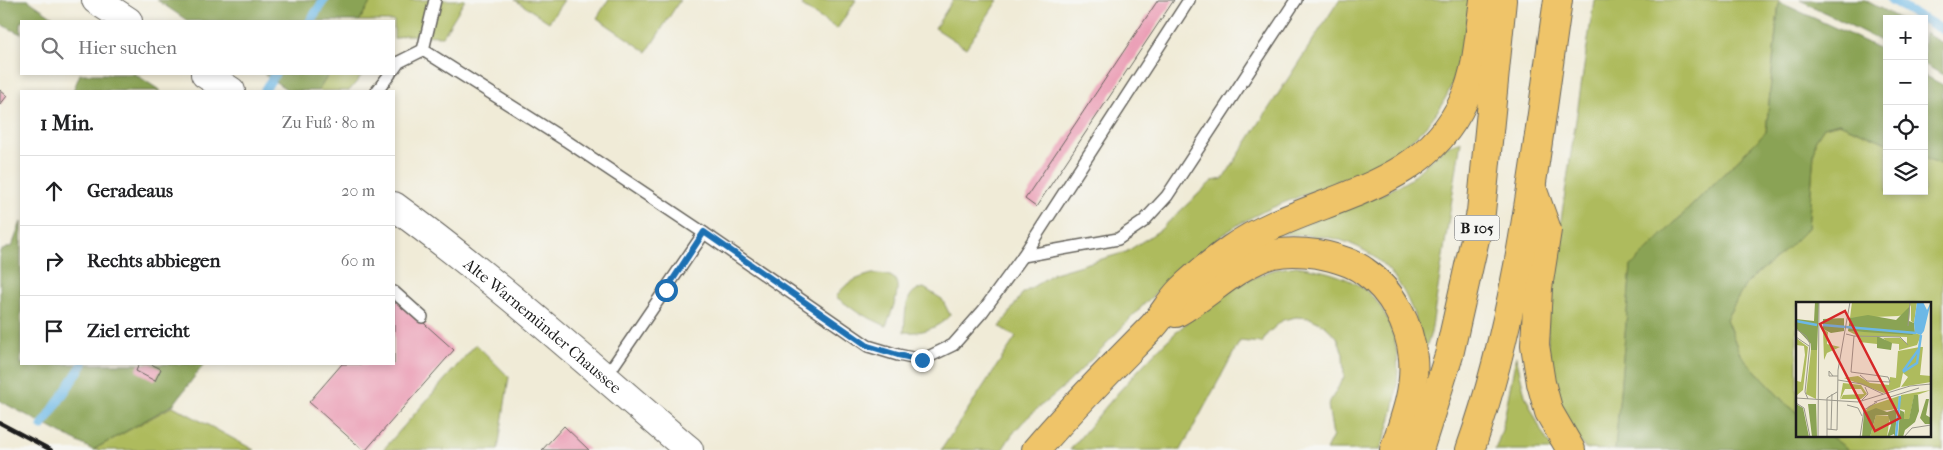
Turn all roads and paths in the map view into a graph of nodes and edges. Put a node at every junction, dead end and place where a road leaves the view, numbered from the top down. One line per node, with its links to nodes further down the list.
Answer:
1 (96, 0): 8 (street)
2 (435, 0): 9 (lane)
3 (1188, 0): 18 (lane)
4 (1296, 0): 18 (lane)
5 (1484, 0): 21 (highway)
6 (1502, 0): 26 (highway, B 105)
7 (1558, 0): 15 (highway, B 105)
8 (126, 20)
9 (423, 50): 10 (lane); 17 (lane)
10 (395, 68)
11 (207, 75): 13 (street)
12 (389, 75): 14 (lane)
13 (229, 90)
14 (378, 90)
15 (1532, 186): 27 (highway, B 105); 28 (highway)
16 (399, 213): 22 (street, Alte Warnemünder Chaussee)
17 (704, 232): 18 (lane); 22 (lane)
18 (1023, 256)
19 (395, 293): 20 (lane)
20 (422, 317)
21 (1155, 324): 24 (highway); 25 (highway)
22 (605, 378): 23 (street, Alte Warnemünder Chaussee)
23 (689, 450)
24 (1036, 450)
25 (1394, 450)
26 (1419, 450)
27 (1470, 450)
28 (1572, 450)

